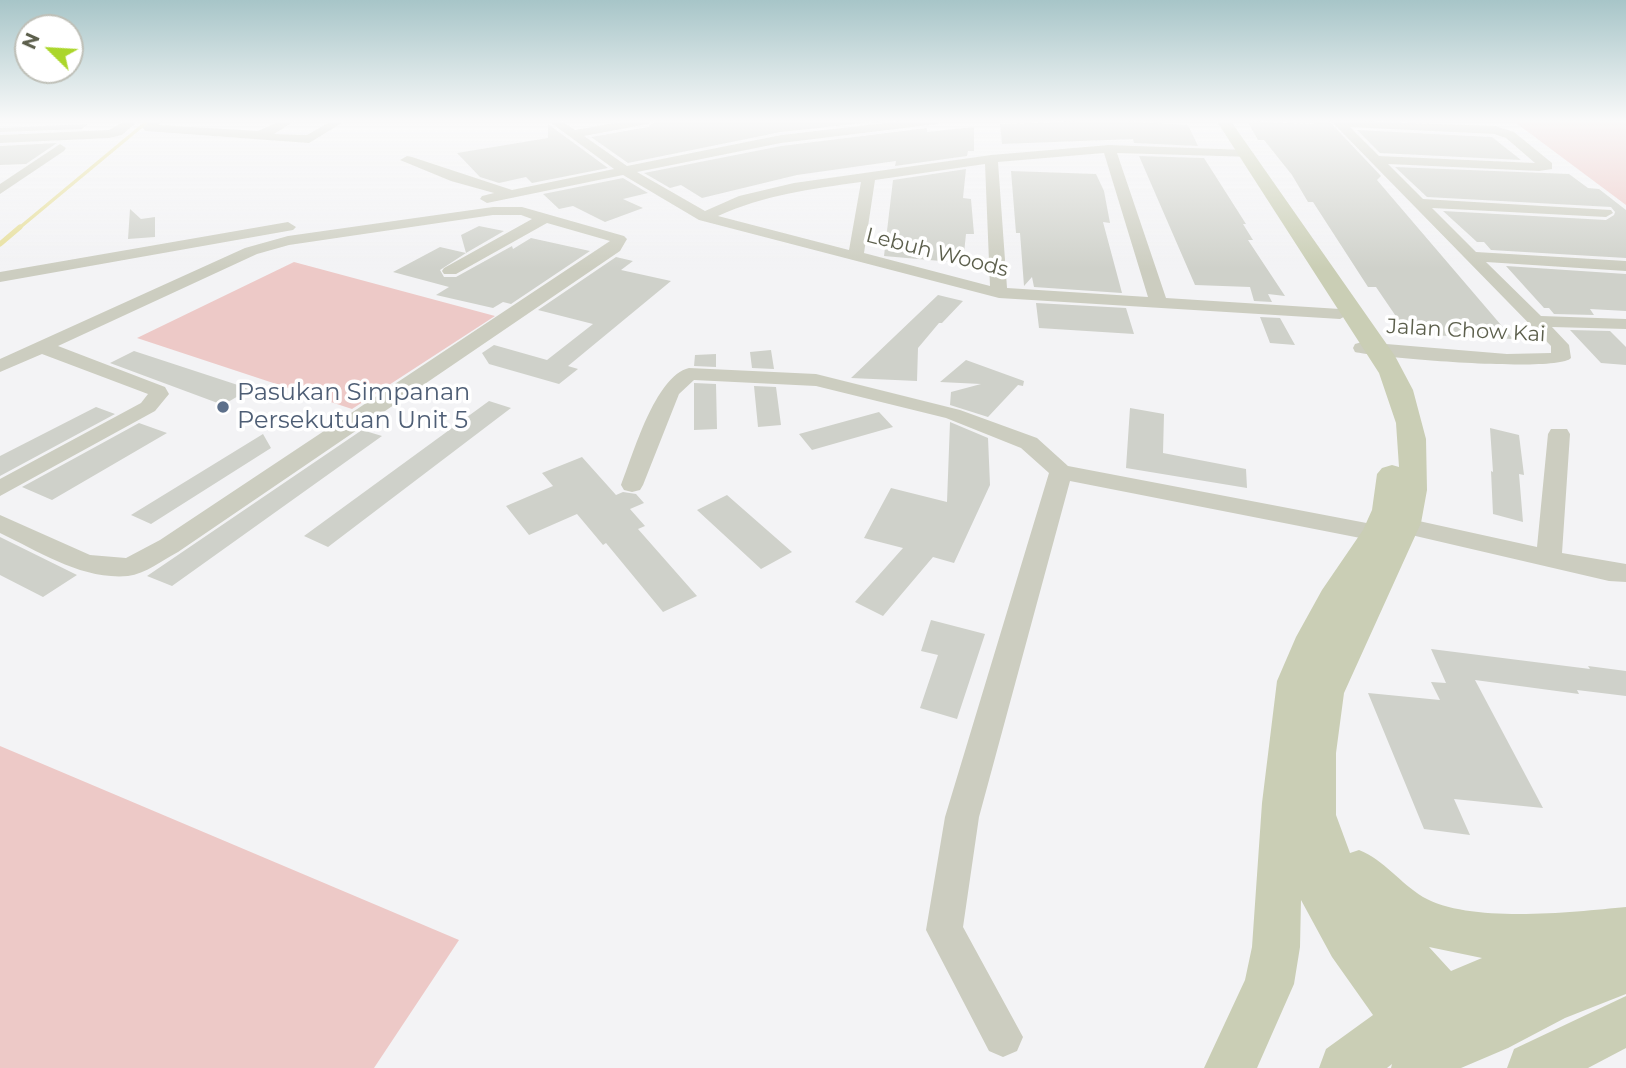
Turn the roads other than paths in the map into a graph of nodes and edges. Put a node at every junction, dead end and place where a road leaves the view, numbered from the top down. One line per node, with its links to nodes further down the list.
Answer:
1 (29, 170): 12 (street)
2 (434, 170): 13 (street)
3 (631, 170): 10 (street)
4 (914, 170): 11 (street)
5 (993, 170): 25 (street)
6 (1117, 170): 26 (street)
7 (1253, 170): 27 (main road)
8 (1253, 170): 31 (main road)
9 (1387, 170): 14 (street, Jalan Chow Kai)
10 (625, 171): 13 (street); 17 (street, Lebuh Woods)
11 (869, 176): 17 (street); 19 (street)
12 (0, 190)
13 (516, 194): 18 (street)
14 (1419, 203): 15 (street); 20 (street, Jalan Chow Kai)
15 (1606, 213)
16 (546, 217): 22 (street); 30 (street); 37 (street)
17 (704, 217): 19 (street, Lebuh Woods)
18 (133, 254): 23 (street); 24 (street)
19 (856, 255): 25 (street, Lebuh Woods)
20 (1471, 256): 21 (street); 28 (street, Jalan Chow Kai)
21 (1626, 266)
22 (450, 271)
23 (0, 277)
24 (0, 285)
25 (999, 293): 26 (street, Lebuh Woods)
26 (1159, 303): 27 (street, Lebuh Woods)
27 (1340, 314): 31 (main road)
28 (1535, 321): 29 (street, Jalan Chow Kai); 31 (street, Jalan Chow Kai)
29 (1626, 324)
30 (42, 347): 32 (street); 36 (street)
31 (1370, 349): 38 (main road)
32 (0, 366)
33 (1559, 434): 39 (street)
34 (1061, 472): 35 (street); 38 (street); 45 (street)
35 (632, 485)
36 (0, 489)
37 (0, 523)
38 (1391, 529): 39 (street); 41 (main road)
39 (1549, 557): 40 (street)
40 (1626, 573)
41 (1299, 809): 42 (main road); 44 (main road); 46 (main road)
42 (1615, 945): 44 (main road)
43 (1626, 1021): 48 (main road)
44 (1429, 1033): 47 (main road)
45 (1003, 1037)
46 (1230, 1068)
47 (1345, 1068)
48 (1533, 1068)

